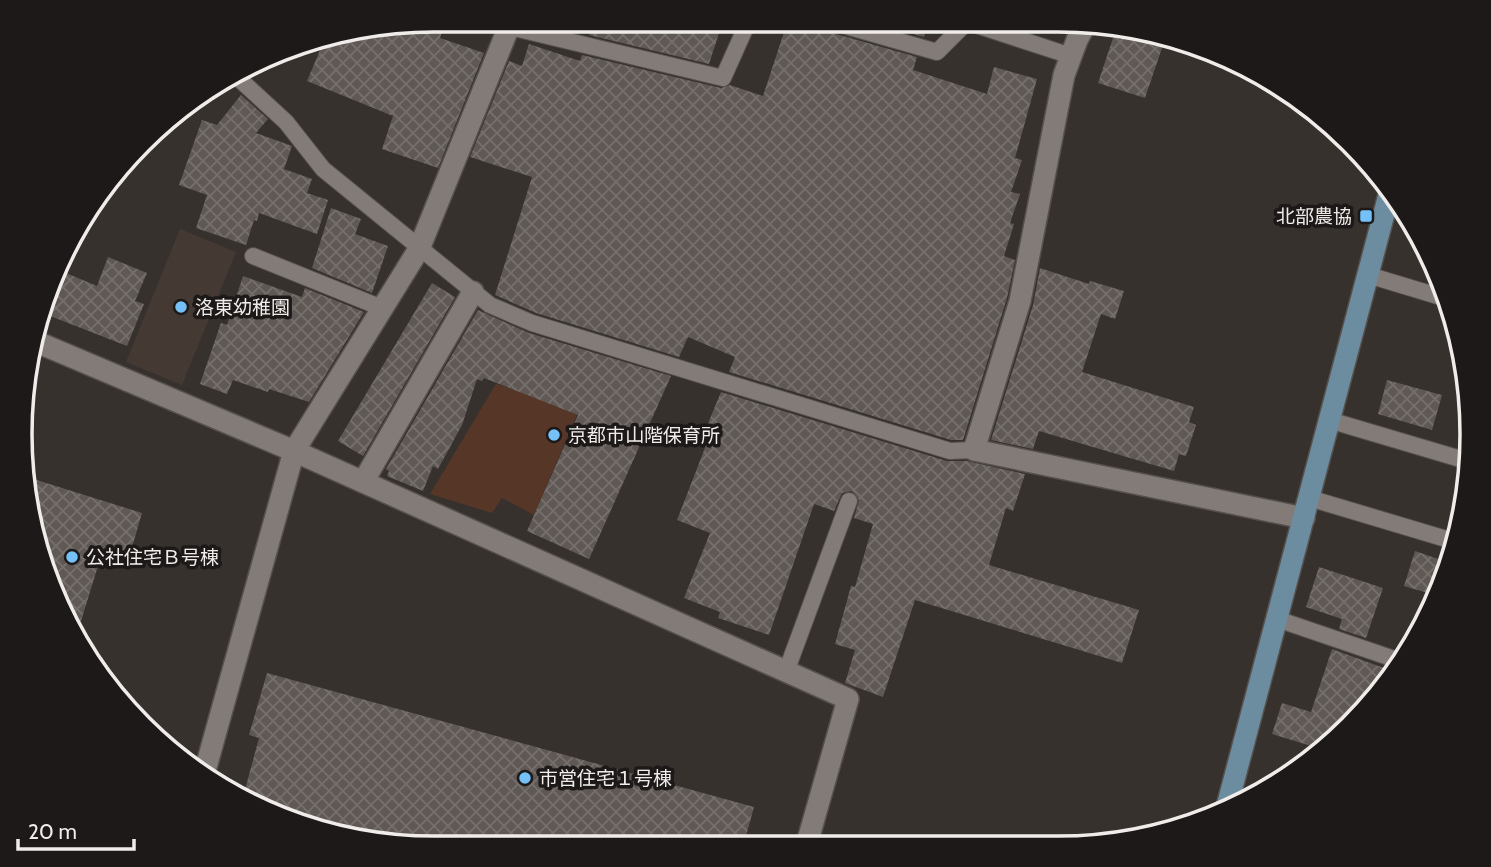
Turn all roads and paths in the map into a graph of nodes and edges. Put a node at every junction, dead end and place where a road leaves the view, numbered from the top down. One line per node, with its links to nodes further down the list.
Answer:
1 (507, 32): 11 (street)
2 (546, 32): 3 (lane)
3 (744, 32)
4 (867, 32): 5 (lane)
5 (957, 32)
6 (998, 32): 8 (lane)
7 (1082, 32): 8 (street)
8 (1071, 56): 19 (street)
9 (241, 81): 11 (lane)
10 (1387, 203): 13 (street)
11 (419, 249): 14 (lane); 16 (street)
12 (253, 256): 16 (lane)
13 (1368, 275): 15 (lane); 18 (street)
14 (473, 292): 19 (lane); 22 (street)
15 (1435, 295)
16 (382, 308): 20 (street)
17 (42, 344): 20 (street)
18 (1329, 420): 21 (lane); 24 (street)
19 (974, 450): 24 (street)
20 (294, 451): 22 (street); 29 (street)
21 (1459, 459)
22 (363, 482): 28 (street)
23 (849, 501): 28 (lane)
24 (1306, 508): 25 (lane); 26 (street)
25 (1446, 539)
26 (1277, 619): 27 (lane); 30 (street)
27 (1391, 658)
28 (786, 672): 31 (street)
29 (207, 765)
30 (1230, 796)
31 (809, 836)

